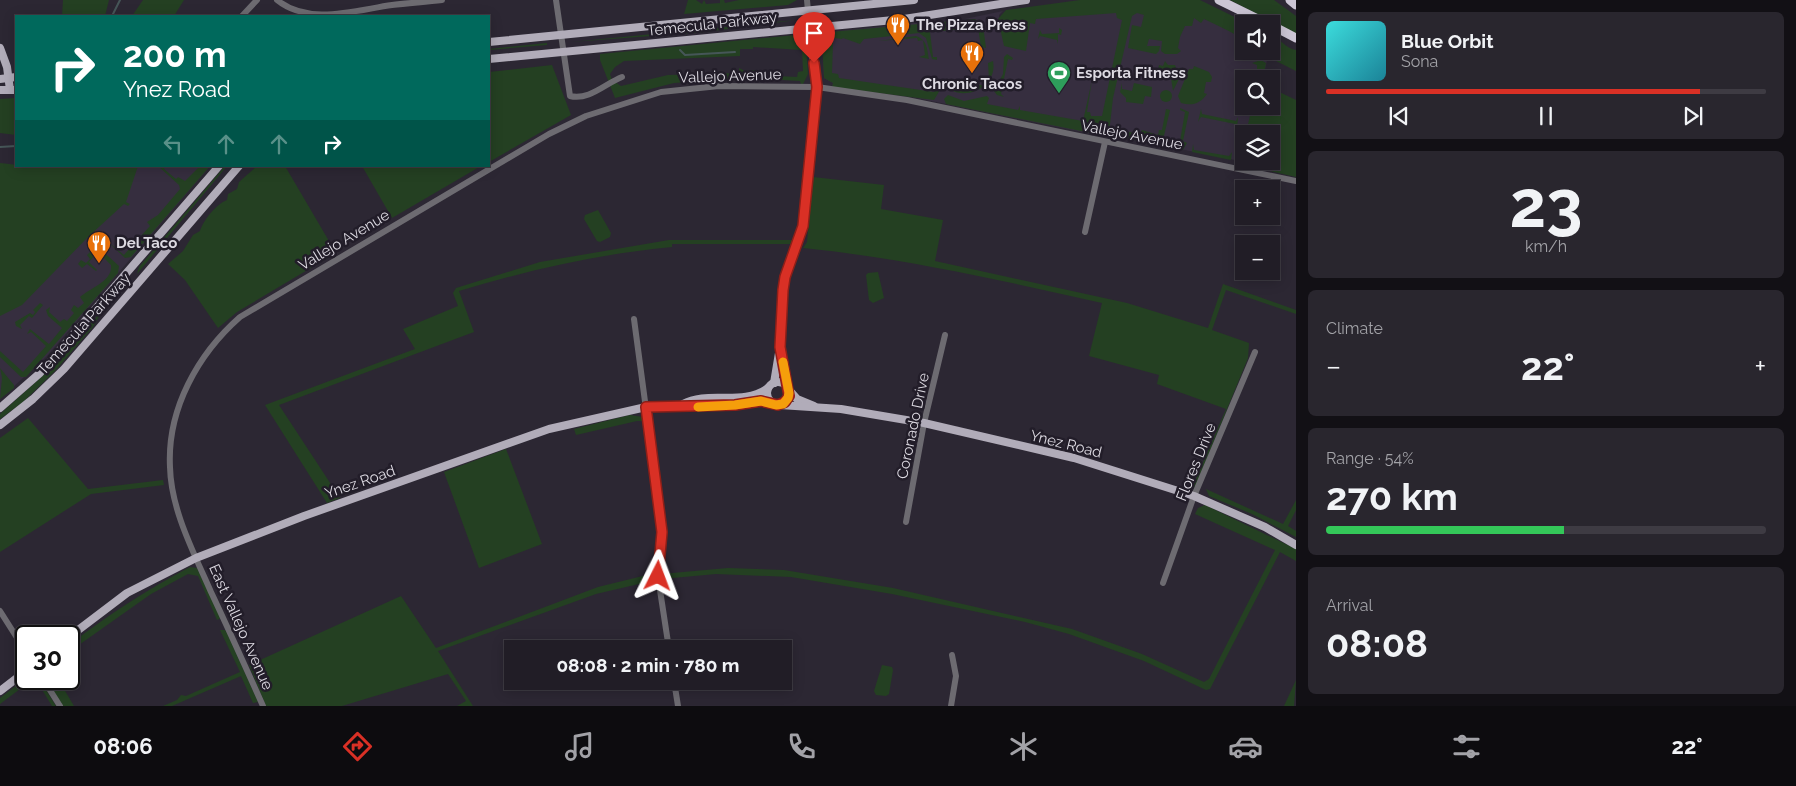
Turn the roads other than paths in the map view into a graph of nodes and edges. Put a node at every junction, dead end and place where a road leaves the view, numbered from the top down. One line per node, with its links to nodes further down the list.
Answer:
1 (257, 0): 13 (street)
2 (277, 0): 3 (street)
3 (442, 0)
4 (556, 0): 17 (street)
5 (807, 0): 12 (street)
6 (914, 0): 12 (main road, Temecula Parkway)
7 (1026, 0): 10 (main road, Temecula Parkway)
8 (1219, 0): 14 (highway)
9 (1290, 0): 11 (highway)
10 (988, 3): 15 (main road, Temecula Parkway)
11 (1296, 4)
12 (808, 12): 15 (main road); 17 (main road, Temecula Parkway)
13 (243, 15)
14 (1250, 15)
15 (810, 28): 21 (main road, Temecula Parkway); 25 (main road)
16 (1280, 30): 18 (highway)
17 (561, 35): 19 (main road, Temecula Parkway); 21 (street)
18 (1296, 38)
19 (490, 42)
20 (0, 48): 24 (main road)
21 (564, 52): 22 (main road, Temecula Parkway); 23 (street)
22 (490, 59)
23 (622, 77)
24 (8, 78): 27 (main road)
25 (817, 87): 28 (street, Vallejo Avenue); 35 (main road); 50 (street, Vallejo Avenue)
26 (0, 90): 27 (main road)
27 (13, 90)
28 (1105, 142): 31 (street, Vallejo Avenue); 32 (street)
29 (218, 167): 44 (main road, Temecula Parkway)
30 (238, 167): 46 (main road, Temecula Parkway)
31 (1296, 180)
32 (1085, 232)
33 (634, 319): 42 (street)
34 (945, 335): 45 (street, Coronado Drive)
35 (780, 347): 37 (main road); 38 (main road)
36 (1255, 352): 47 (street, Flores Drive)
37 (771, 385): 38 (main road); 39 (main road); 40 (main road, Ynez Road)
38 (788, 388): 41 (main road); 43 (main road, Ynez Road)
39 (772, 403): 40 (main road, Ynez Road); 41 (main road)
40 (681, 405): 42 (main road, Ynez Road)
41 (780, 405): 43 (main road, Ynez Road)
42 (646, 407): 50 (main road, Ynez Road); 55 (street)
43 (818, 407): 45 (main road, Ynez Road)
44 (0, 408)
45 (924, 423): 47 (main road, Ynez Road); 48 (street, Coronado Drive)
46 (0, 425)
47 (1194, 496): 49 (main road, Ynez Road); 51 (street, Flores Drive)
48 (906, 522)
49 (1296, 545)
50 (196, 558): 53 (main road, Ynez Road); 62 (street, East Vallejo Avenue)
51 (1163, 583)
52 (0, 611): 54 (street)
53 (80, 629)
54 (15, 635)
55 (667, 640)
56 (952, 655): 64 (street)
57 (15, 679): 60 (main road)
58 (50, 690): 61 (street)
59 (675, 690): 63 (street)
60 (0, 691)
61 (60, 706)
62 (263, 706)
63 (678, 706)
64 (951, 706)

